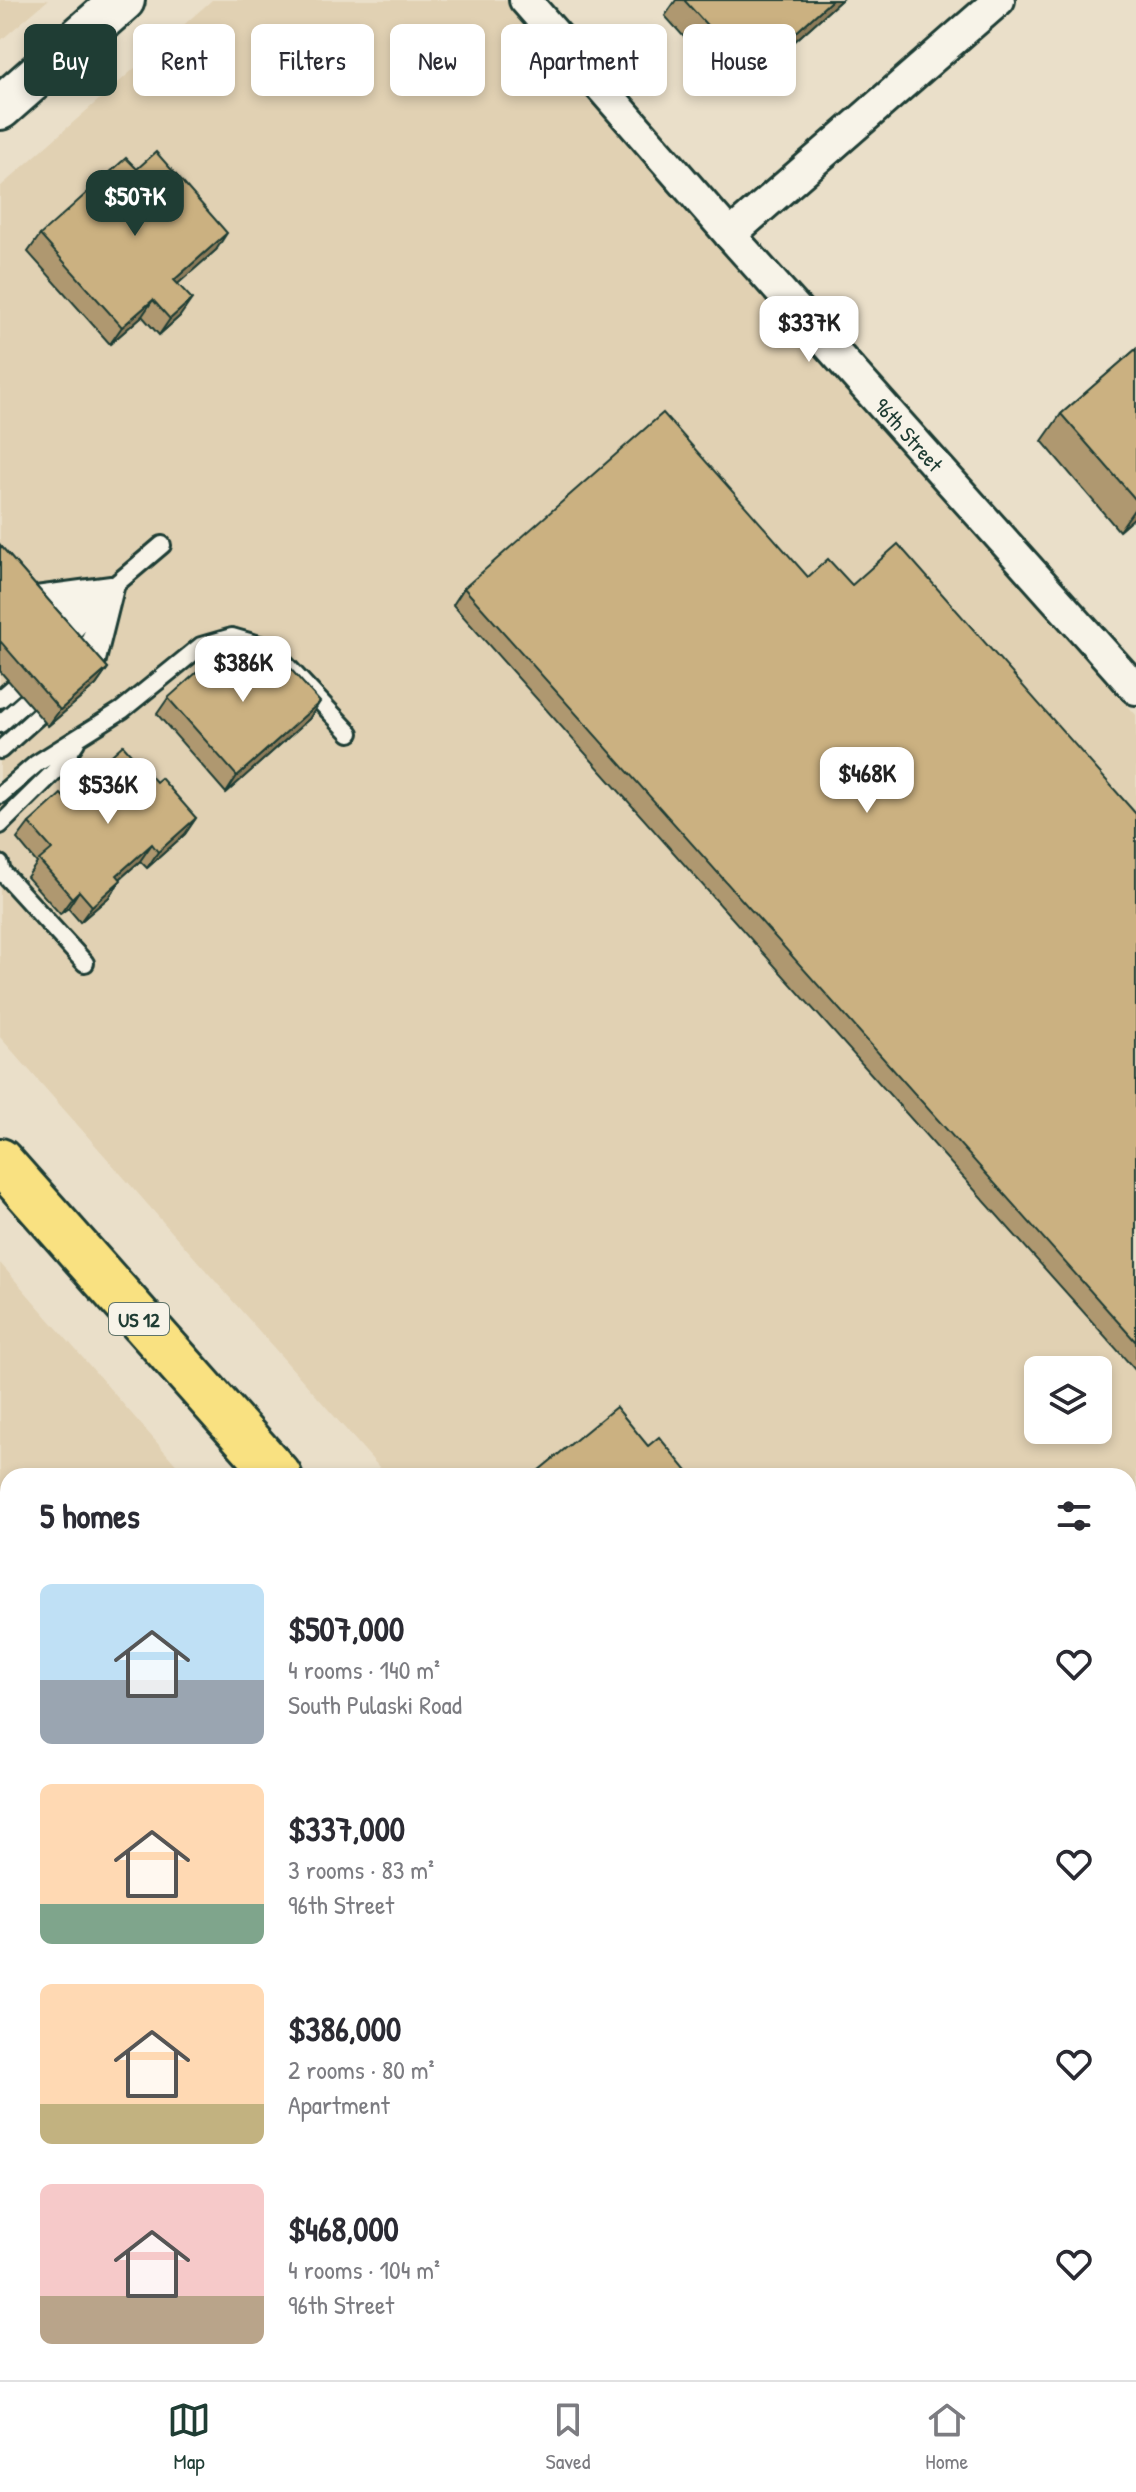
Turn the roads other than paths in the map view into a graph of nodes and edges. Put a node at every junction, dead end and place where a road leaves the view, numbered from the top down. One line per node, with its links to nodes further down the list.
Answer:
1 (123, 0): 4 (main road)
2 (525, 0): 5 (street, 96th Street)
3 (999, 0): 5 (street)
4 (0, 108)
5 (730, 235): 13 (street, 96th Street)
6 (162, 545): 7 (lane)
7 (116, 584): 8 (lane); 9 (lane); 10 (lane); 11 (lane); 12 (lane); 14 (lane)
8 (25, 604)
9 (37, 618)
10 (49, 631)
11 (61, 645)
12 (74, 659)
13 (1130, 670)
14 (86, 673)
15 (14, 687): 16 (lane)
16 (0, 699)
17 (26, 701): 19 (lane)
18 (38, 716): 22 (lane)
19 (0, 724)
20 (350, 733): 21 (lane)
21 (81, 734): 23 (lane); 24 (lane)
22 (0, 750)
23 (0, 795)
24 (0, 825)
25 (0, 864): 26 (lane)
26 (85, 963)
27 (0, 1161): 28 (main road, US 12)
28 (272, 1468)

